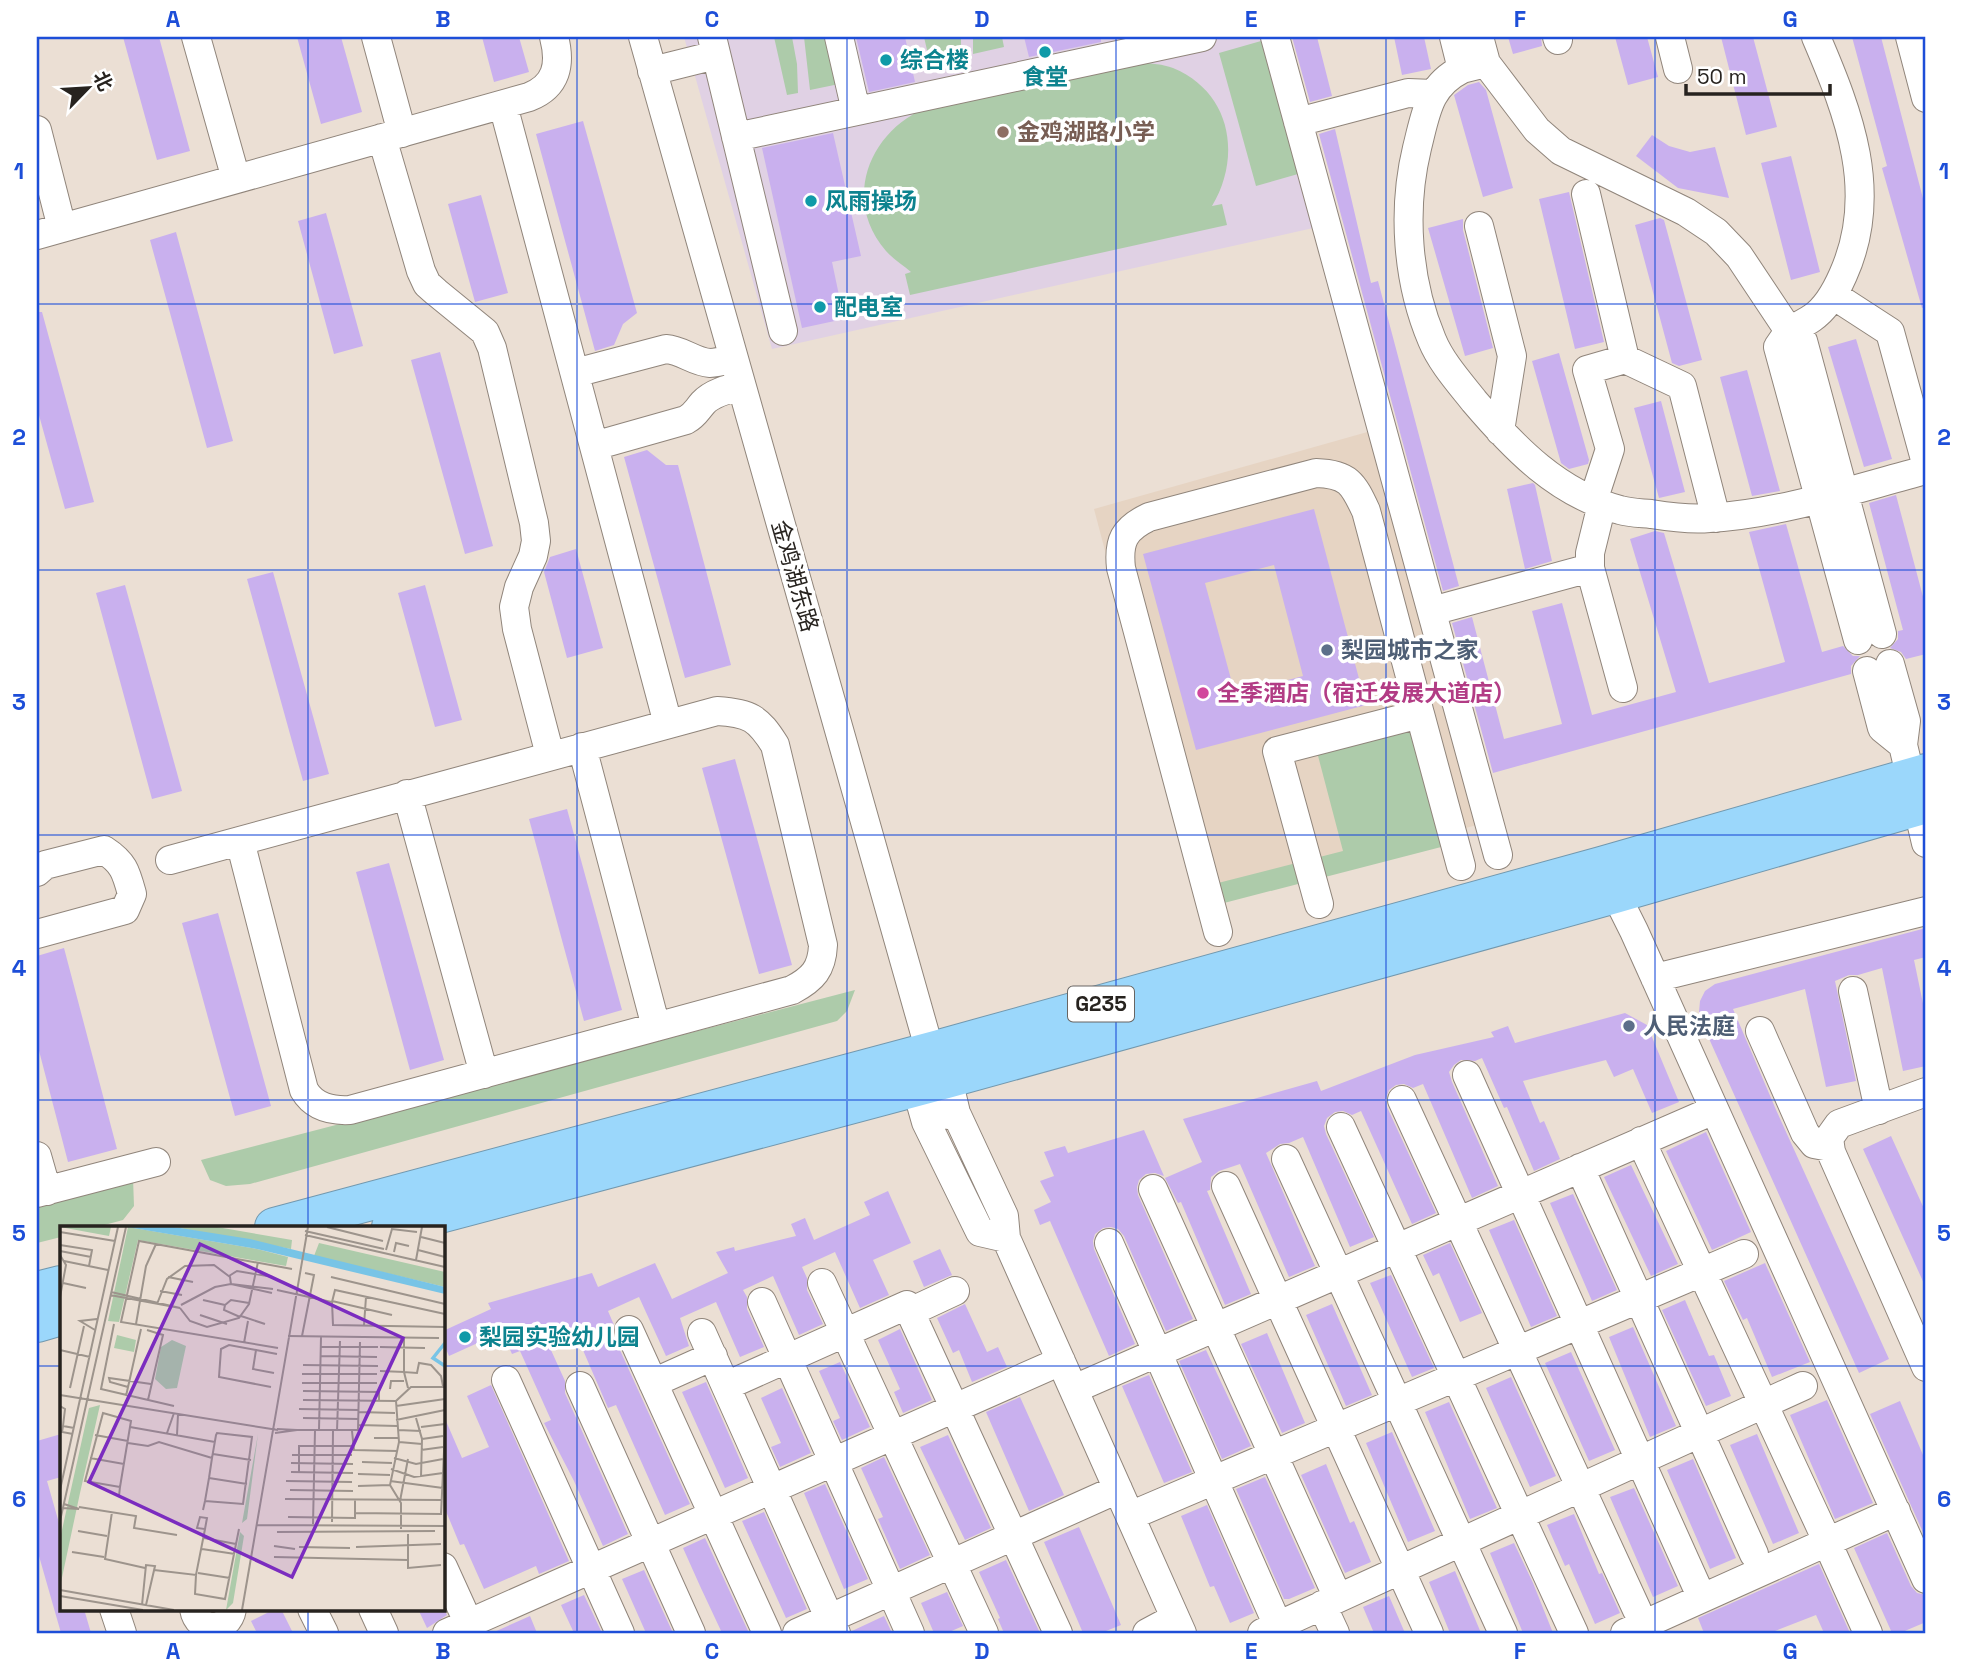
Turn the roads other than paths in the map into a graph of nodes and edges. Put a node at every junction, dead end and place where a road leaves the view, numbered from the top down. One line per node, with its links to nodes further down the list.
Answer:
1 (196, 37): 24 (street)
2 (376, 37): 22 (street)
3 (554, 37): 18 (street)
4 (643, 37): 15 (street, 金鸡湖东路)
5 (839, 37): 19 (street)
6 (1202, 37): 19 (street)
7 (1275, 37): 20 (street)
8 (1454, 37): 13 (street)
9 (1670, 37): 14 (street)
10 (1816, 37): 28 (street)
11 (1910, 37): 17 (street)
12 (714, 46): 15 (street); 23 (street)
13 (1476, 56): 16 (street); 30 (street)
14 (1678, 69)
15 (652, 71): 31 (street, 金鸡湖东路)
16 (1433, 94): 20 (street); 35 (street)
17 (1926, 98)
18 (503, 105): 22 (street); 33 (street)
19 (856, 111): 23 (street)
20 (1298, 122): 43 (street)
21 (37, 130): 27 (street)
22 (392, 136): 24 (street); 50 (street)
23 (736, 137): 29 (street)
24 (236, 179): 27 (street)
25 (1586, 194): 32 (street)
26 (1479, 226): 35 (street)
27 (49, 231)
28 (1833, 295): 30 (street); 37 (street)
29 (783, 331)
30 (1790, 340): 39 (street)
31 (733, 358): 33 (street); 34 (street, 金鸡湖东路)
32 (1625, 359): 40 (street); 41 (street)
33 (575, 373): 36 (street)
34 (741, 386): 36 (street); 69 (street, 金鸡湖东路)
35 (1500, 431): 40 (street)
36 (594, 446): 48 (street)
37 (1926, 463)
38 (1926, 470): 39 (street)
39 (1831, 495): 41 (street); 44 (street)
40 (1597, 502): 41 (street); 42 (street)
41 (1716, 518)
42 (1590, 568): 43 (street); 46 (street)
43 (1432, 611): 55 (street)
44 (1870, 637)
45 (1878, 668): 51 (street)
46 (1623, 688)
47 (1420, 714): 57 (street); 60 (street); 63 (street)
48 (668, 724): 49 (street); 66 (street)
49 (582, 747): 50 (street); 66 (street)
50 (550, 755): 52 (street)
51 (1917, 781): 54 (street); 59 (highway, G235)
52 (407, 794): 53 (street); 68 (street)
53 (240, 841): 56 (street); 68 (street)
54 (1926, 843)
55 (1498, 855)
56 (170, 860)
57 (1461, 866)
58 (37, 872): 62 (street)
59 (1608, 880): 64 (street); 69 (highway, G235)
60 (1319, 904)
61 (1926, 911): 64 (street)
62 (41, 929)
63 (1218, 932)
64 (1655, 978): 73 (street)
65 (1853, 991): 74 (street)
66 (656, 1027): 68 (street)
67 (1760, 1031): 77 (street)
68 (484, 1074)
69 (932, 1074): 87 (highway, G235); 88 (highway, G235); 111 (street, 金鸡湖东路)
70 (1467, 1075): 85 (street)
71 (1926, 1092): 74 (street)
72 (1402, 1100): 86 (street)
73 (1714, 1110): 76 (street); 133 (street)
74 (1878, 1110): 77 (street)
75 (1341, 1127): 90 (street)
76 (1641, 1142): 81 (street); 92 (street)
77 (1830, 1147): 112 (street)
78 (37, 1156): 84 (street)
79 (1286, 1159): 93 (street)
80 (156, 1162): 84 (street)
81 (1580, 1168): 85 (street); 98 (street)
82 (1226, 1186): 99 (street)
83 (1153, 1189): 105 (street)
84 (42, 1192)
85 (1521, 1194): 86 (street); 104 (street)
86 (1458, 1221): 90 (street); 108 (street)
87 (278, 1226)
88 (395, 1226)
89 (1109, 1243): 109 (street)
90 (1397, 1248): 93 (street); 113 (street)
91 (1744, 1254): 92 (street)
92 (1703, 1272): 98 (street); 121 (street)
93 (1338, 1274): 99 (street); 120 (street)
94 (822, 1283): 107 (street)
95 (60, 1285): 97 (highway)
96 (955, 1291): 101 (street)
97 (37, 1292)
98 (1639, 1298): 104 (street); 124 (street)
99 (1278, 1300): 105 (street); 123 (street)
100 (762, 1302): 110 (street)
101 (910, 1312): 107 (street); 122 (street)
102 (60, 1316): 103 (highway)
103 (37, 1323)
104 (1579, 1324): 108 (street); 127 (street)
105 (1215, 1327): 109 (street); 126 (street)
106 (629, 1330): 115 (street)
107 (845, 1333): 110 (street); 125 (street)
108 (1518, 1351): 113 (street); 130 (street)
109 (1158, 1352): 119 (street); 129 (street)
110 (787, 1359): 117 (street); 128 (street)
111 (1061, 1361): 119 (street); 122 (street)
112 (1926, 1364)
113 (1456, 1377): 120 (street); 134 (street)
114 (506, 1380): 144 (street)
115 (653, 1383): 117 (street); 135 (street)
116 (580, 1386): 140 (street)
117 (726, 1386): 132 (street)
118 (1802, 1386): 121 (street)
119 (1074, 1389): 131 (street)
120 (1397, 1402): 123 (street); 139 (street)
121 (1763, 1404): 124 (street); 138 (street)
122 (955, 1408): 125 (street); 137 (street)
123 (1336, 1429): 126 (street); 145 (street)
124 (1700, 1433): 127 (street); 141 (street)
125 (892, 1436): 128 (street); 142 (street)
126 (1273, 1455): 129 (street); 149 (street)
127 (1640, 1460): 130 (street); 147 (street)
128 (834, 1462): 132 (street); 148 (street)
129 (1214, 1480): 136 (street); 159 (street)
130 (1581, 1488): 134 (street); 154 (street)
131 (1118, 1489): 136 (street); 137 (street)
132 (772, 1490): 135 (street); 157 (street)
133 (1896, 1511): 138 (street); 146 (street)
134 (1520, 1515): 139 (street); 175 (street)
135 (713, 1516): 140 (street); 166 (street)
136 (1130, 1516): 158 (street)
137 (1013, 1536): 142 (street); 170 (street)
138 (1824, 1536): 156 (street); 176 (street)
139 (1462, 1542): 145 (street); 174 (street)
140 (651, 1544): 144 (street); 165 (street)
141 (1754, 1554)
142 (951, 1564): 148 (street); 169 (street)
143 (444, 1570): 160 (street)
144 (592, 1570): 160 (street); 164 (street)
145 (1400, 1570): 149 (street); 173 (street)
146 (1926, 1579)
147 (1696, 1585)
148 (891, 1591): 157 (street); 168 (street)
149 (1330, 1602): 159 (street); 172 (street)
150 (114, 1610): 161 (street)
151 (194, 1610): 155 (street)
152 (312, 1610): 162 (street)
153 (373, 1610): 163 (street)
154 (1631, 1622): 156 (street)
155 (225, 1623)
156 (1670, 1624)
157 (832, 1626): 167 (street)
158 (1178, 1626): 171 (street)
159 (1270, 1629)
160 (463, 1630)
161 (122, 1633)
162 (324, 1633)
163 (384, 1633)
164 (620, 1633)
165 (691, 1633)
166 (767, 1633)
167 (797, 1633)
168 (911, 1633)
169 (984, 1633)
170 (1058, 1633)
171 (1147, 1633)
172 (1335, 1633)
173 (1429, 1633)
174 (1503, 1633)
175 (1574, 1633)
176 (1868, 1633)

